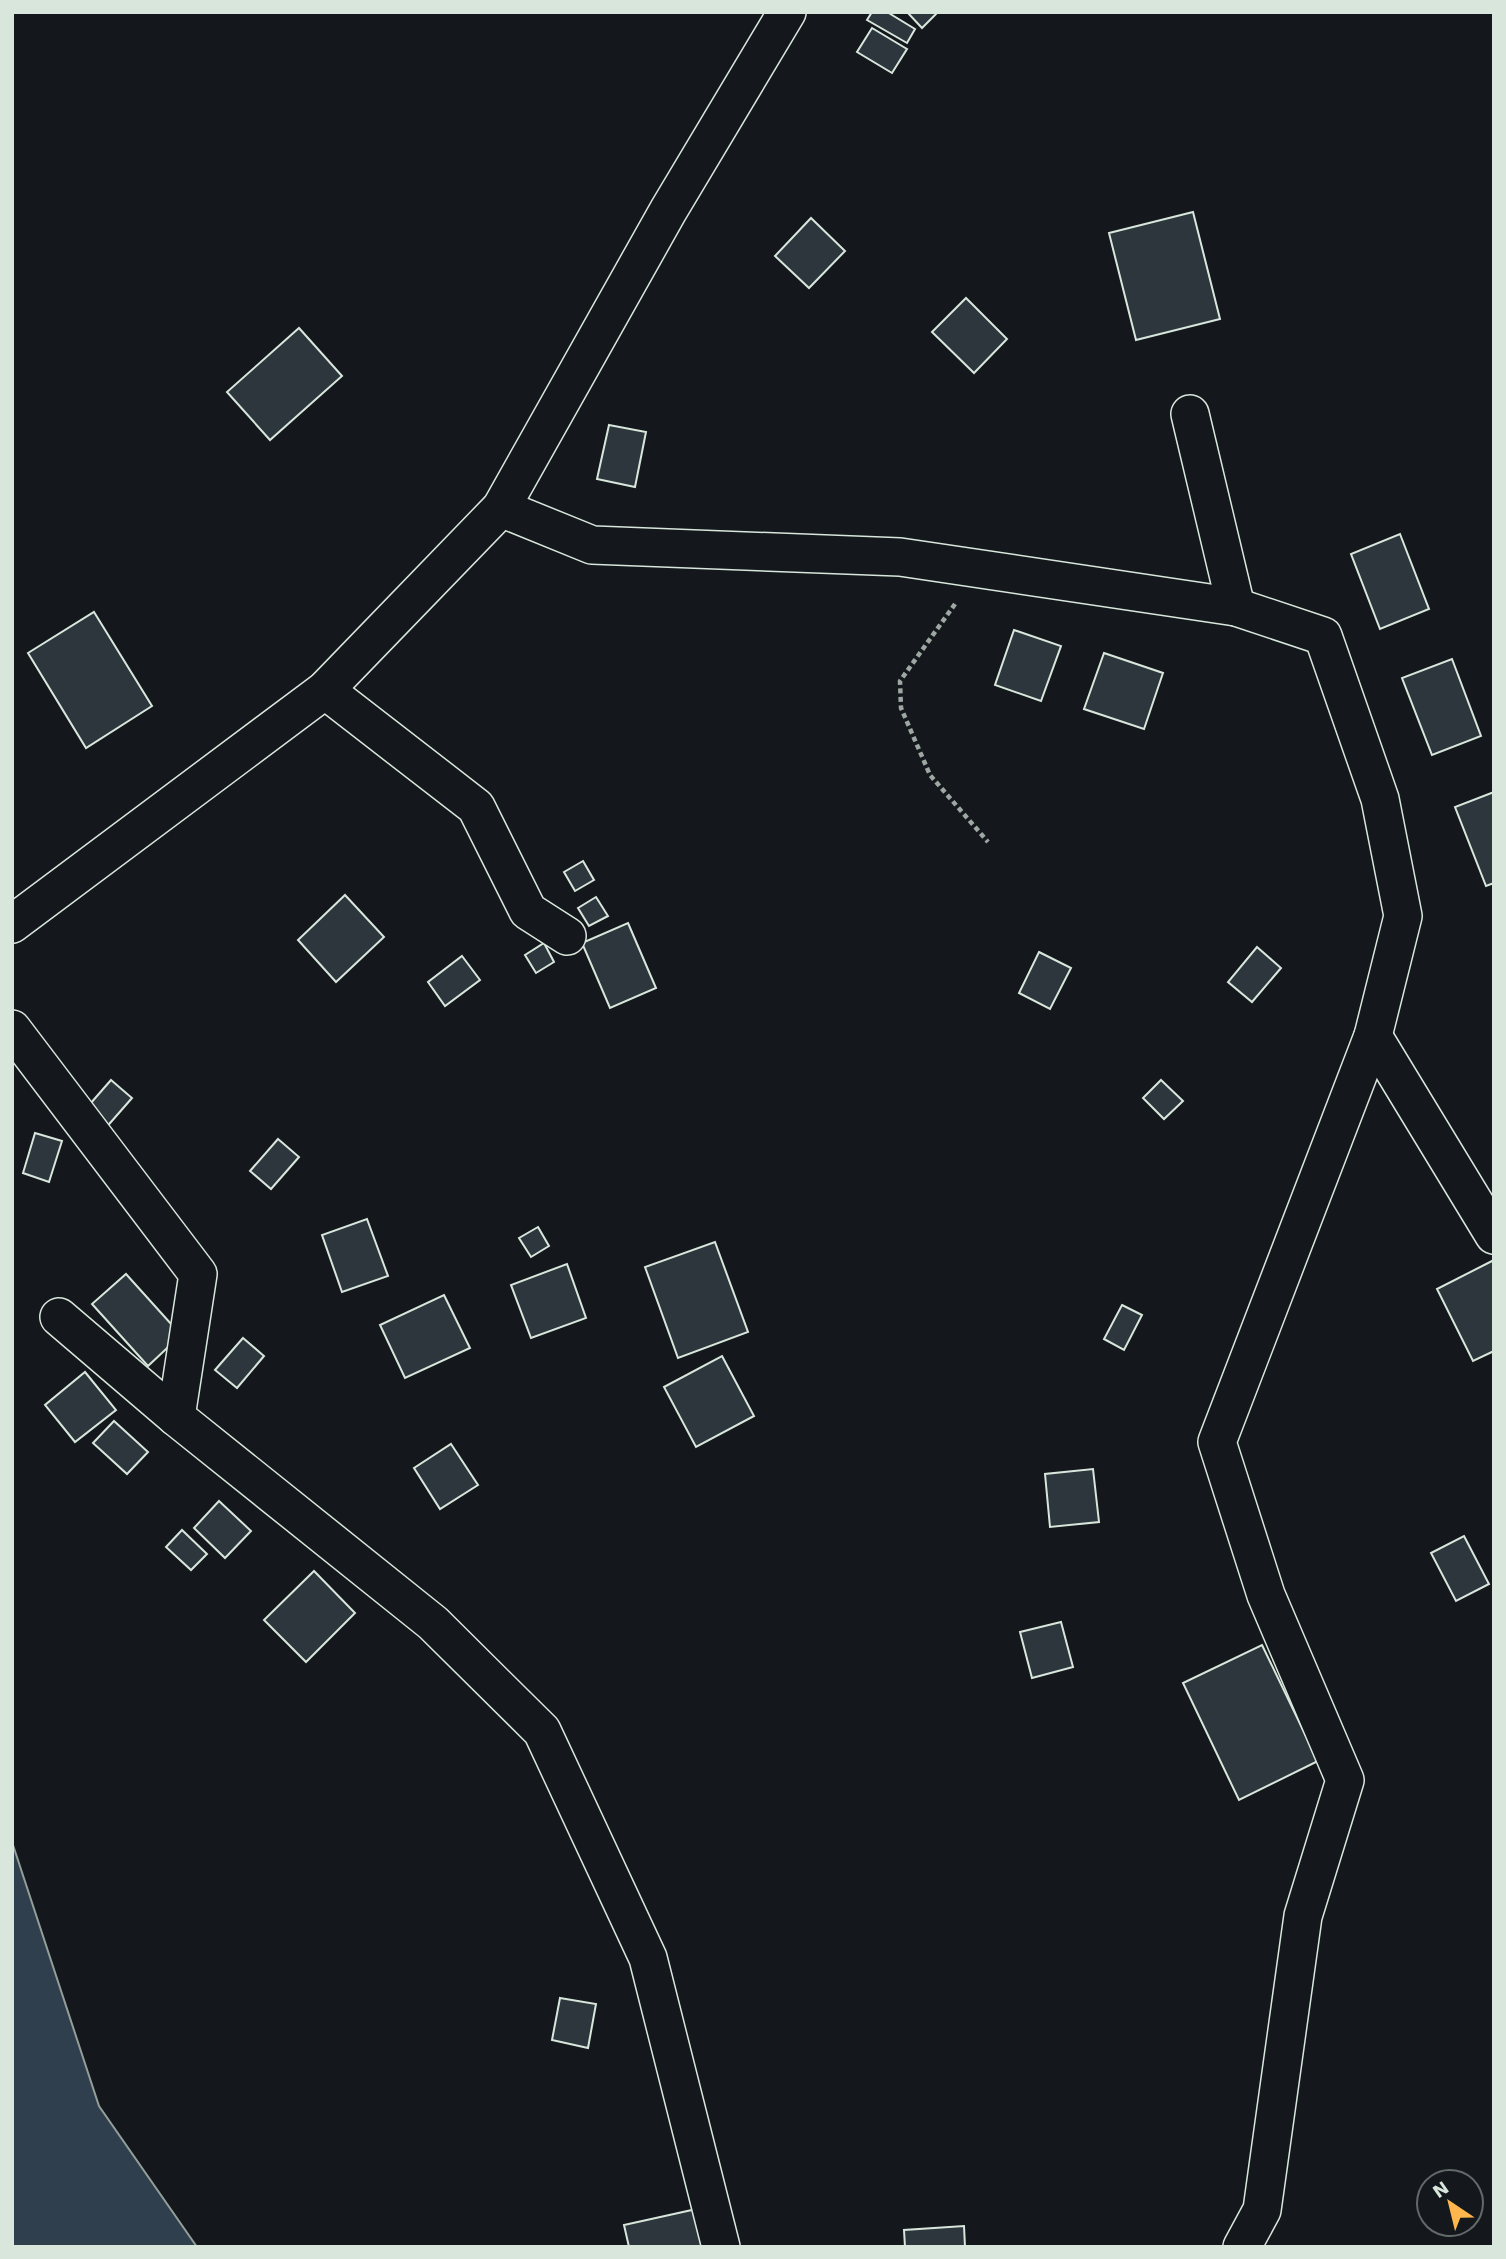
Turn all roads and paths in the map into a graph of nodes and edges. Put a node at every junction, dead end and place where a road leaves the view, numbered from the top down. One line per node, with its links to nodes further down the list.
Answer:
1 (787, 12): 3 (street)
2 (1189, 414): 5 (street)
3 (501, 508): 4 (street); 6 (street)
4 (957, 566): 5 (street); 7 (path)
5 (1236, 607): 11 (street)
6 (325, 690): 8 (street); 9 (street)
7 (988, 842)
8 (12, 924)
9 (567, 936)
10 (12, 1029): 14 (street)
11 (1373, 1036): 12 (street); 16 (street)
12 (1494, 1235)
13 (59, 1317): 14 (street)
14 (176, 1417): 15 (street)
15 (721, 2247)
16 (1242, 2247)

